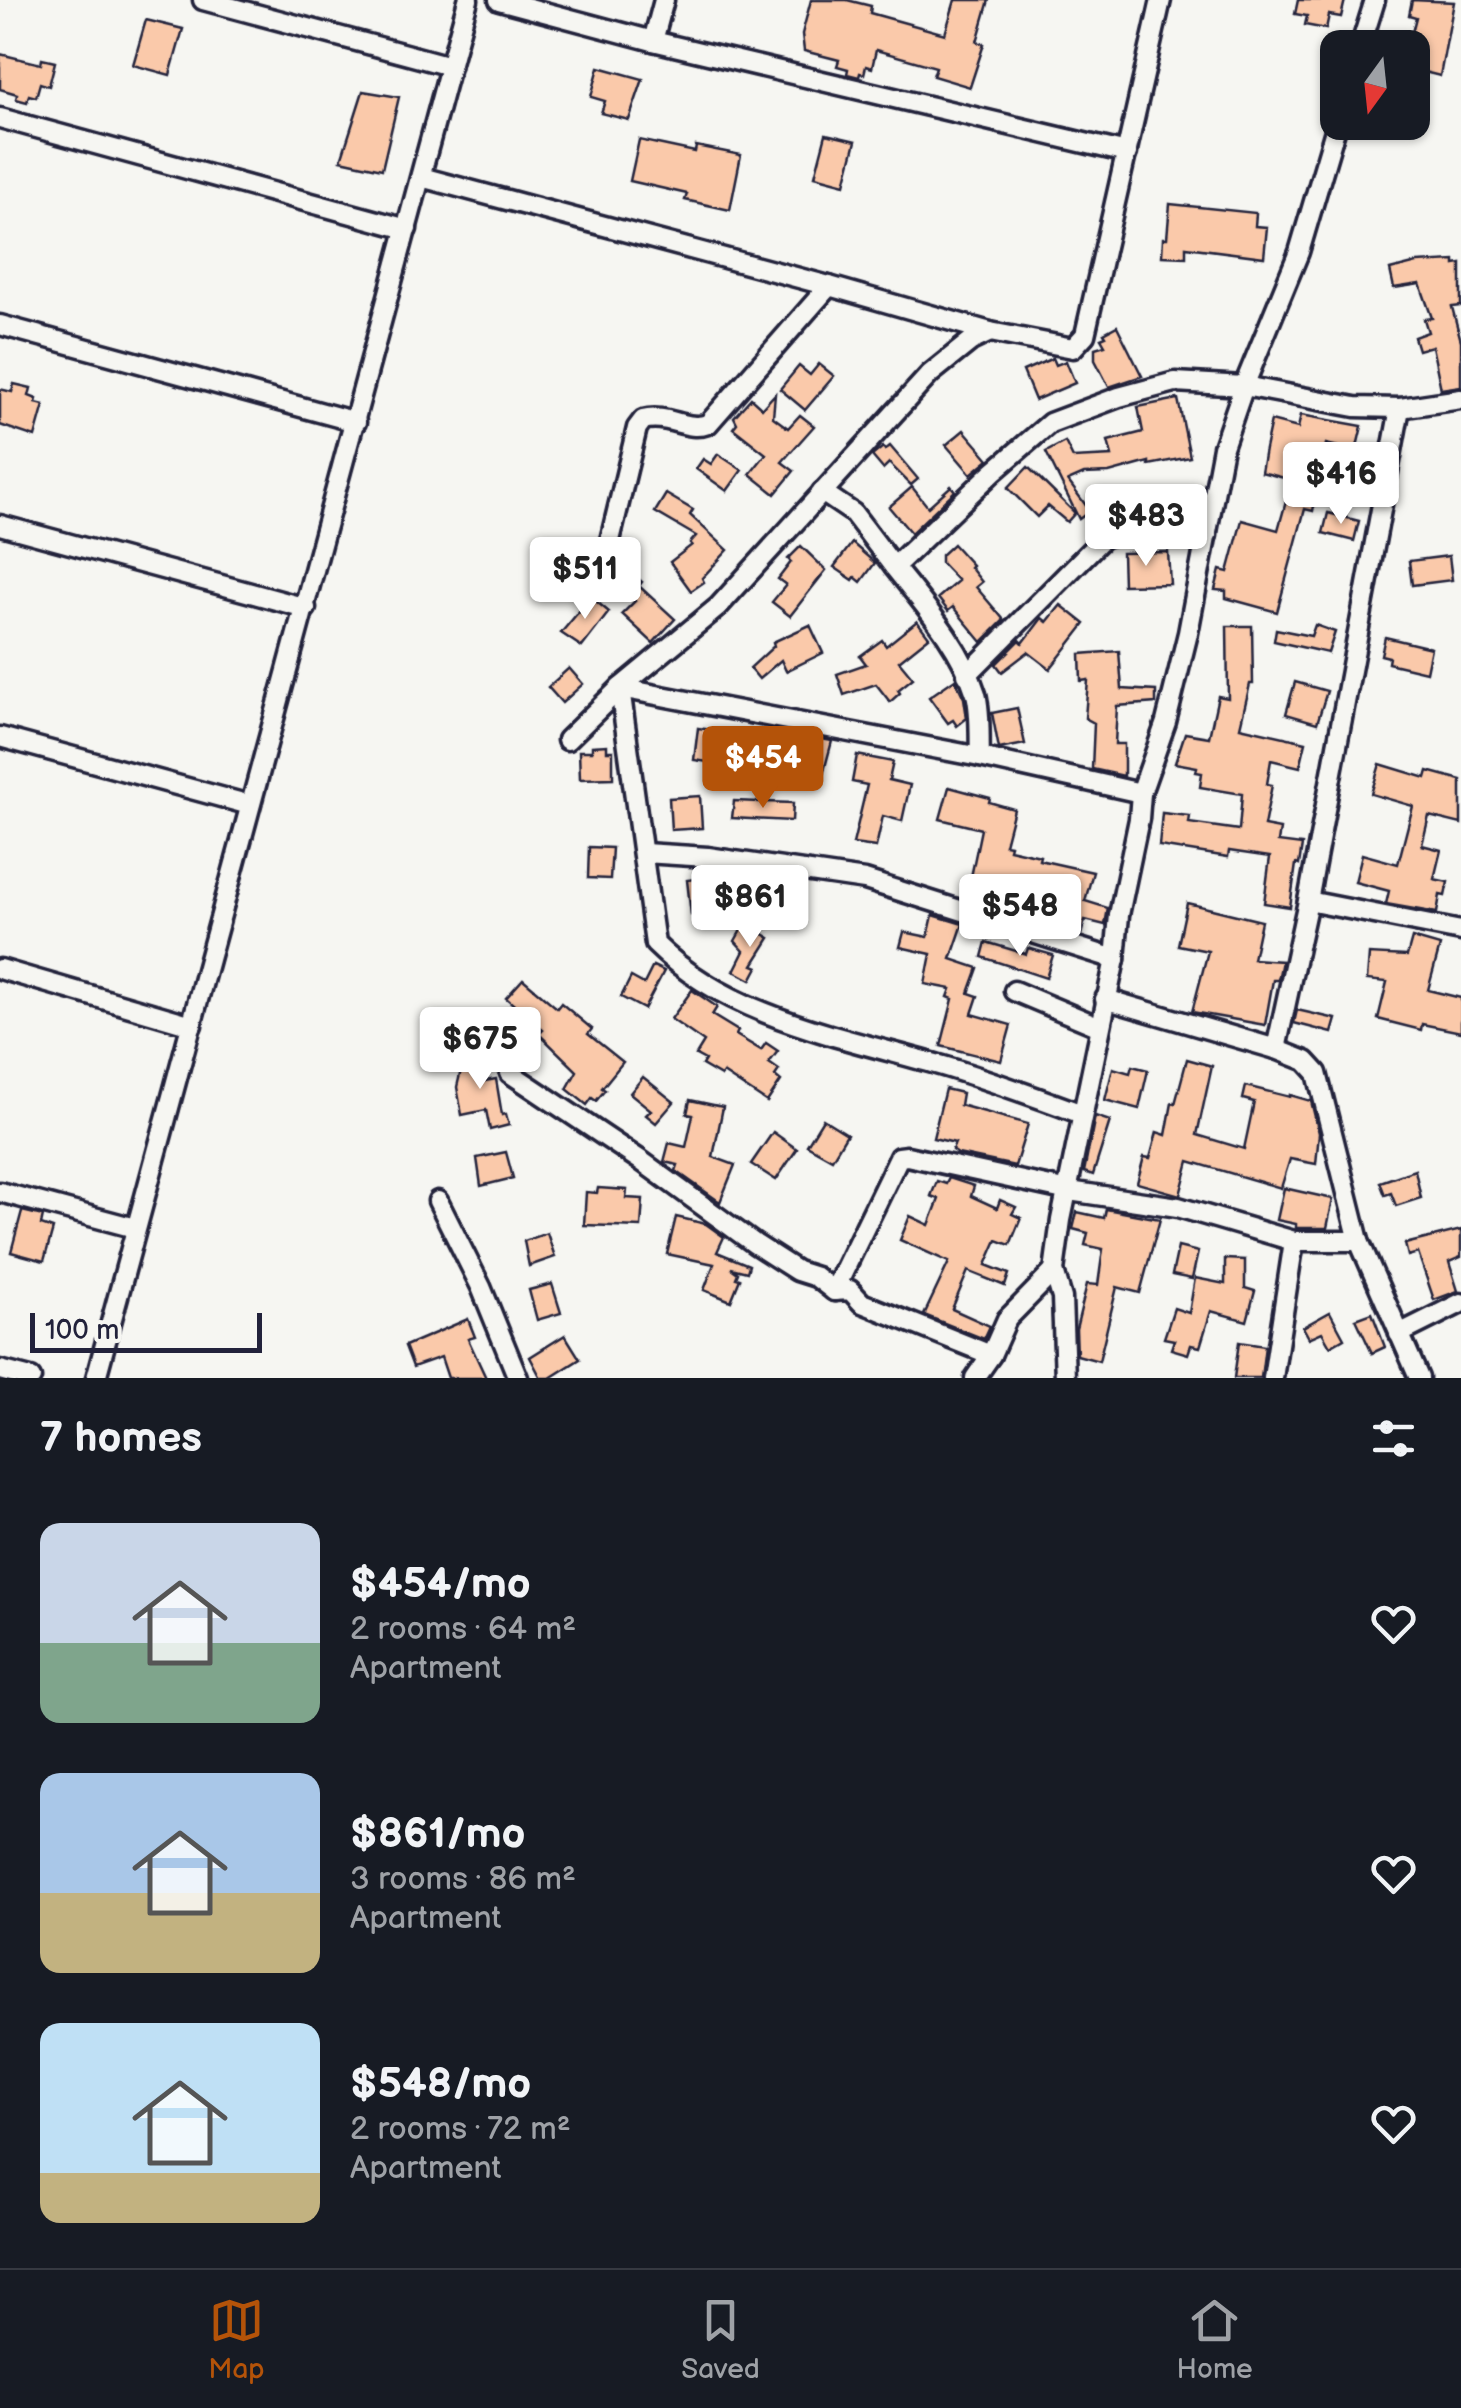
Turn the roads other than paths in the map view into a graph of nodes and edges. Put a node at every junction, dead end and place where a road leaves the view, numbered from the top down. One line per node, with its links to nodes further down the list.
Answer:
1 (202, 0): 9 (street)
2 (468, 0): 9 (street)
3 (499, 0): 8 (street)
4 (664, 0): 8 (street)
5 (1161, 0): 12 (street)
6 (1374, 0): 7 (street)
7 (1365, 30)
8 (653, 41): 12 (street)
9 (450, 66): 13 (street)
10 (0, 118): 14 (street)
11 (1332, 140): 18 (street)
12 (1127, 153): 17 (street)
13 (421, 177): 14 (street); 15 (street)
14 (407, 229): 21 (street)
15 (830, 286): 17 (street); 26 (street)
16 (0, 325): 21 (street)
17 (990, 332): 22 (street)
18 (1244, 386): 20 (street); 24 (street); 25 (street)
19 (1461, 399): 20 (street)
20 (1400, 408): 36 (street)
21 (356, 422): 27 (street)
22 (822, 492): 25 (street); 29 (street)
23 (0, 526): 27 (street)
24 (1207, 535): 28 (street); 33 (street)
25 (894, 568): 28 (street)
26 (602, 574)
27 (306, 608): 34 (street)
28 (967, 675): 32 (street)
29 (620, 688): 30 (street); 32 (street); 35 (street)
30 (567, 740)
31 (1, 741): 34 (street)
32 (980, 757): 33 (street)
33 (1141, 793): 38 (street)
34 (250, 805): 42 (street)
35 (644, 853): 38 (street); 46 (street)
36 (1308, 901): 37 (street); 44 (street)
37 (1461, 931)
38 (1115, 959): 41 (street)
39 (0, 969): 42 (street)
40 (1014, 991): 43 (street)
41 (1105, 999): 43 (street); 44 (street)
42 (192, 1026): 50 (street)
43 (1100, 1027): 46 (street)
44 (1276, 1049): 52 (street)
45 (510, 1073): 54 (street)
46 (1082, 1114): 47 (street)
47 (1068, 1191): 51 (street); 53 (street); 54 (street)
48 (0, 1192): 50 (street)
49 (438, 1202): 61 (street)
50 (135, 1228): 60 (street)
51 (1294, 1241): 52 (street); 64 (street)
52 (1359, 1241): 56 (street)
53 (1054, 1270): 57 (street); 63 (street)
54 (834, 1290): 57 (street)
55 (1461, 1303): 56 (street)
56 (1399, 1334): 65 (street)
57 (991, 1354): 62 (street)
58 (0, 1370): 59 (street)
59 (31, 1378)
60 (96, 1378)
61 (518, 1378)
62 (975, 1378)
63 (1065, 1378)
64 (1273, 1378)
65 (1419, 1378)

